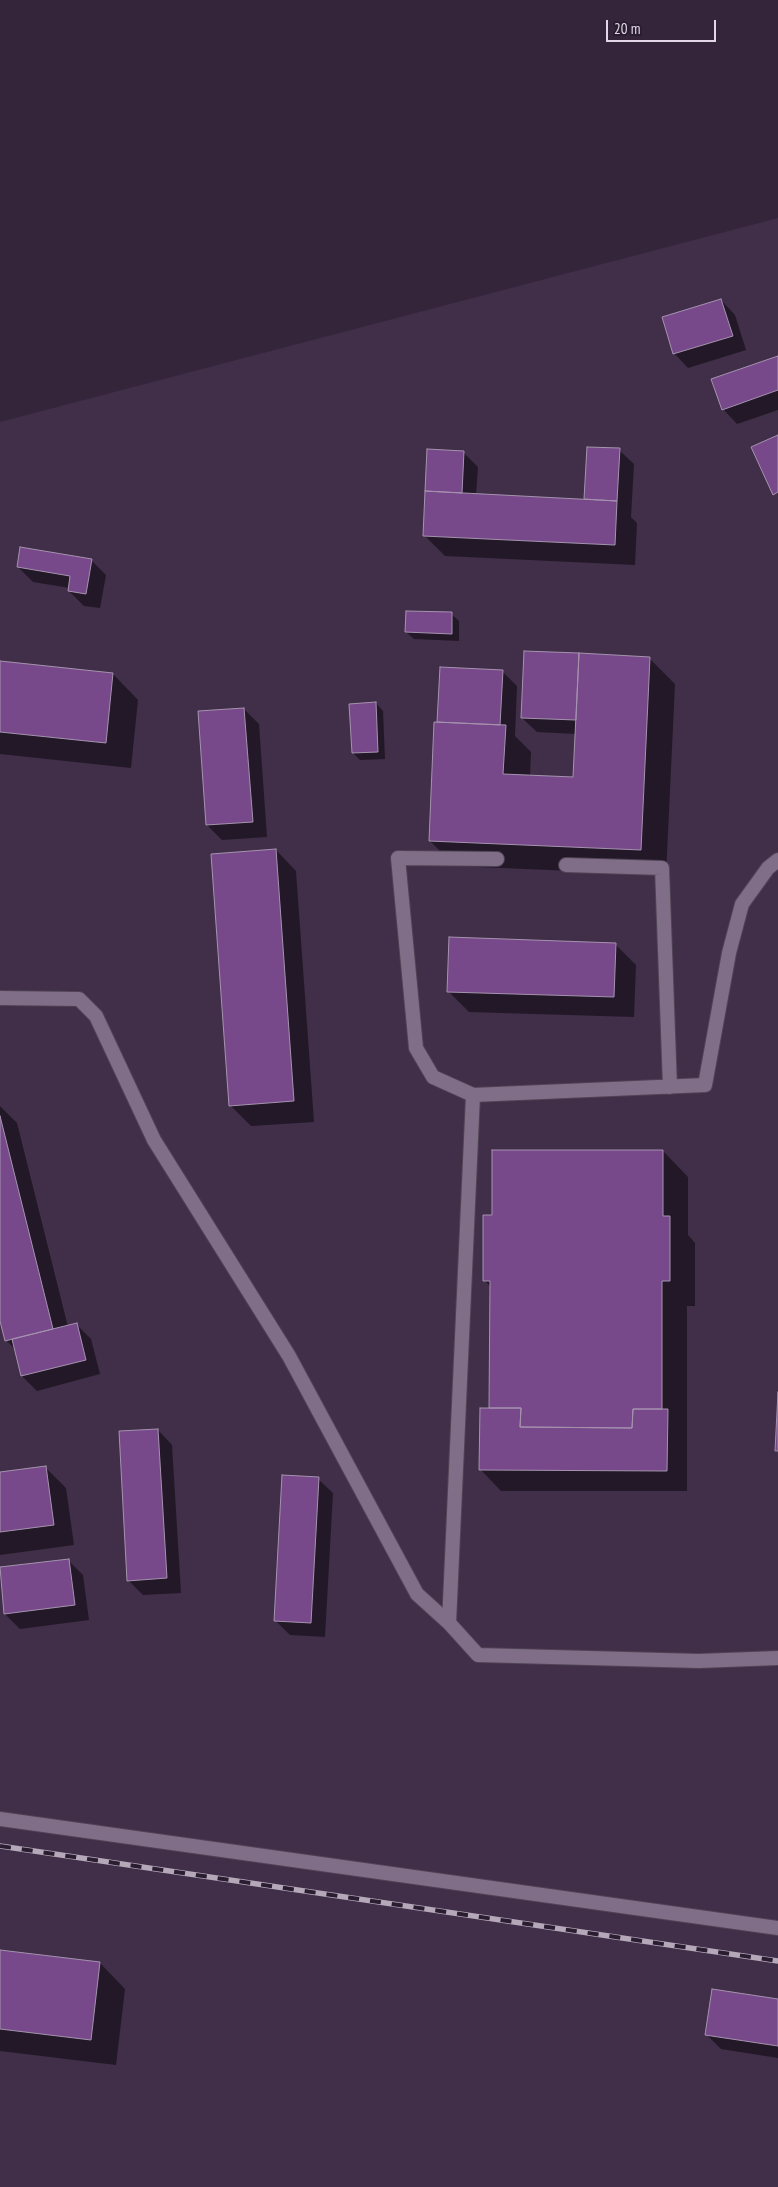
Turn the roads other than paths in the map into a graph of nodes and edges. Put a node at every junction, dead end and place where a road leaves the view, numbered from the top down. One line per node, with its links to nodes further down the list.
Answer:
1 (497, 859): 6 (street)
2 (778, 860): 5 (street)
3 (566, 865): 5 (street)
4 (0, 998): 7 (street)
5 (670, 1087): 6 (street)
6 (472, 1095): 7 (street)
7 (449, 1623): 8 (street)
8 (778, 1658)
9 (0, 1818): 10 (street)
10 (778, 1928)

